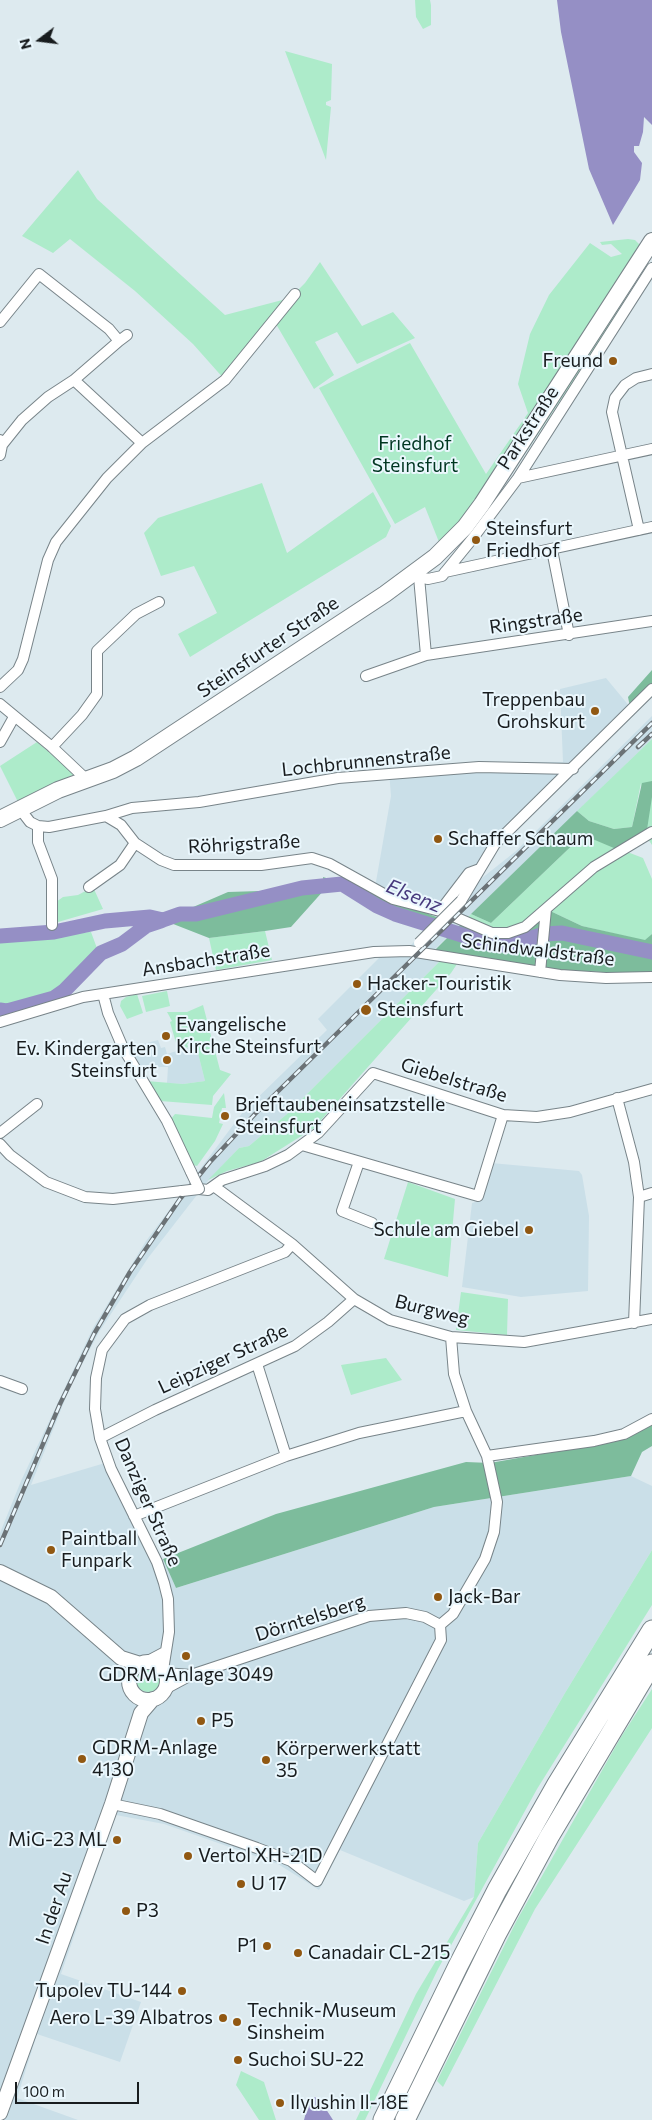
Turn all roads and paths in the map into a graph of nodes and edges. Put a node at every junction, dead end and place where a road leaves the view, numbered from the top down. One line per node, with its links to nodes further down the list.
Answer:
1 (651, 244): 16 (main road, Steinsfurter Straße)
2 (652, 269): 11 (street, Parkstraße)
3 (295, 294): 7 (street)
4 (0, 322): 6 (street)
5 (652, 374): 10 (street)
6 (74, 380): 7 (street); 8 (street)
7 (142, 443): 22 (street)
8 (1, 447)
9 (652, 449): 10 (street)
10 (622, 456): 11 (street); 13 (street)
11 (518, 478): 15 (street, Parkstraße)
12 (652, 527): 13 (street)
13 (639, 530): 14 (street)
14 (552, 550): 15 (street); 19 (street)
15 (445, 572): 16 (street)
16 (417, 575): 20 (street); 29 (main road, Steinsfurter Straße)
17 (159, 602): 27 (street)
18 (652, 621): 19 (street, Ringstraße)
19 (569, 635): 20 (street, Ringstraße)
20 (426, 655): 21 (street, Ringstraße)
21 (366, 676)
22 (0, 687)
23 (652, 689): 28 (street)
24 (0, 704): 25 (street)
25 (14, 717): 26 (street); 27 (street)
26 (0, 742)
27 (52, 747): 29 (street)
28 (573, 769): 31 (street, Lochbrunnenstraße); 36 (street)
29 (87, 780): 30 (main road, Steinsfurter Straße)
30 (20, 809): 32 (main road, Steinsfurter Straße); 33 (street)
31 (106, 816): 33 (street); 35 (street, Röhrigstraße)
32 (0, 819)
33 (38, 826): 40 (street)
34 (652, 832): 38 (street, Röhrigstraße)
35 (135, 843): 37 (street); 39 (street, Röhrigstraße)
36 (480, 869): 39 (street); 41 (street, bridge)
37 (89, 887)
38 (546, 909): 39 (street, Röhrigstraße); 42 (street)
39 (440, 911)
40 (52, 925)
41 (416, 949): 42 (street, Schindwaldstraße); 44 (street, Ansbachstraße)
42 (540, 972): 43 (street, Schindwaldstraße)
43 (652, 978)
44 (103, 994): 45 (street, Ansbachstraße); 54 (street, bridge)
45 (0, 1022)
46 (652, 1089): 47 (street, Giebelstraße)
47 (617, 1098): 49 (street, Giebelstraße); 56 (street)
48 (37, 1104): 50 (street)
49 (503, 1115): 51 (street, Giebelstraße); 53 (street)
50 (0, 1133)
51 (302, 1145): 53 (street); 54 (street)
52 (1, 1150): 54 (street, bridge)
53 (360, 1162): 57 (street)
54 (207, 1188): 58 (street, Burgweg)
55 (652, 1193): 56 (street)
56 (639, 1197): 61 (street)
57 (372, 1223)
58 (292, 1244): 59 (street, Burgweg); 68 (street, Danziger Straße)
59 (354, 1299): 62 (street, Burgweg); 63 (street, Leipziger Straße)
60 (652, 1319): 61 (street, Burgweg)
61 (634, 1323): 62 (street, Burgweg)
62 (451, 1337): 66 (street)
63 (257, 1364): 68 (street, Leipziger Straße); 69 (street)
64 (0, 1381): 65 (street)
65 (22, 1389)
66 (466, 1411): 69 (street); 70 (street)
67 (652, 1419): 70 (street)
68 (100, 1438): 71 (street, Danziger Straße)
69 (286, 1456): 71 (street)
70 (487, 1456): 73 (street)
71 (134, 1516): 76 (street, Danziger Straße)
72 (0, 1572): 75 (street)
73 (440, 1625): 80 (street, Dörntelsberg); 86 (street)
74 (652, 1630): 88 (highway)
75 (98, 1637): 77 (street); 81 (street)
76 (165, 1652): 77 (street); 79 (street, Danziger Straße)
77 (143, 1663): 79 (street); 81 (street)
78 (652, 1664): 89 (highway)
79 (164, 1672): 80 (street, Dörntelsberg); 82 (street)
80 (191, 1675): 82 (street, Dörntelsberg)
81 (129, 1679): 83 (street)
82 (165, 1689): 84 (street)
83 (139, 1698): 84 (street); 85 (street, In der Au)
84 (153, 1699): 85 (street, In der Au)
85 (141, 1713): 86 (street, In der Au)
86 (112, 1804): 87 (street, In der Au)
87 (0, 2113)
88 (383, 2120)
89 (405, 2120)

